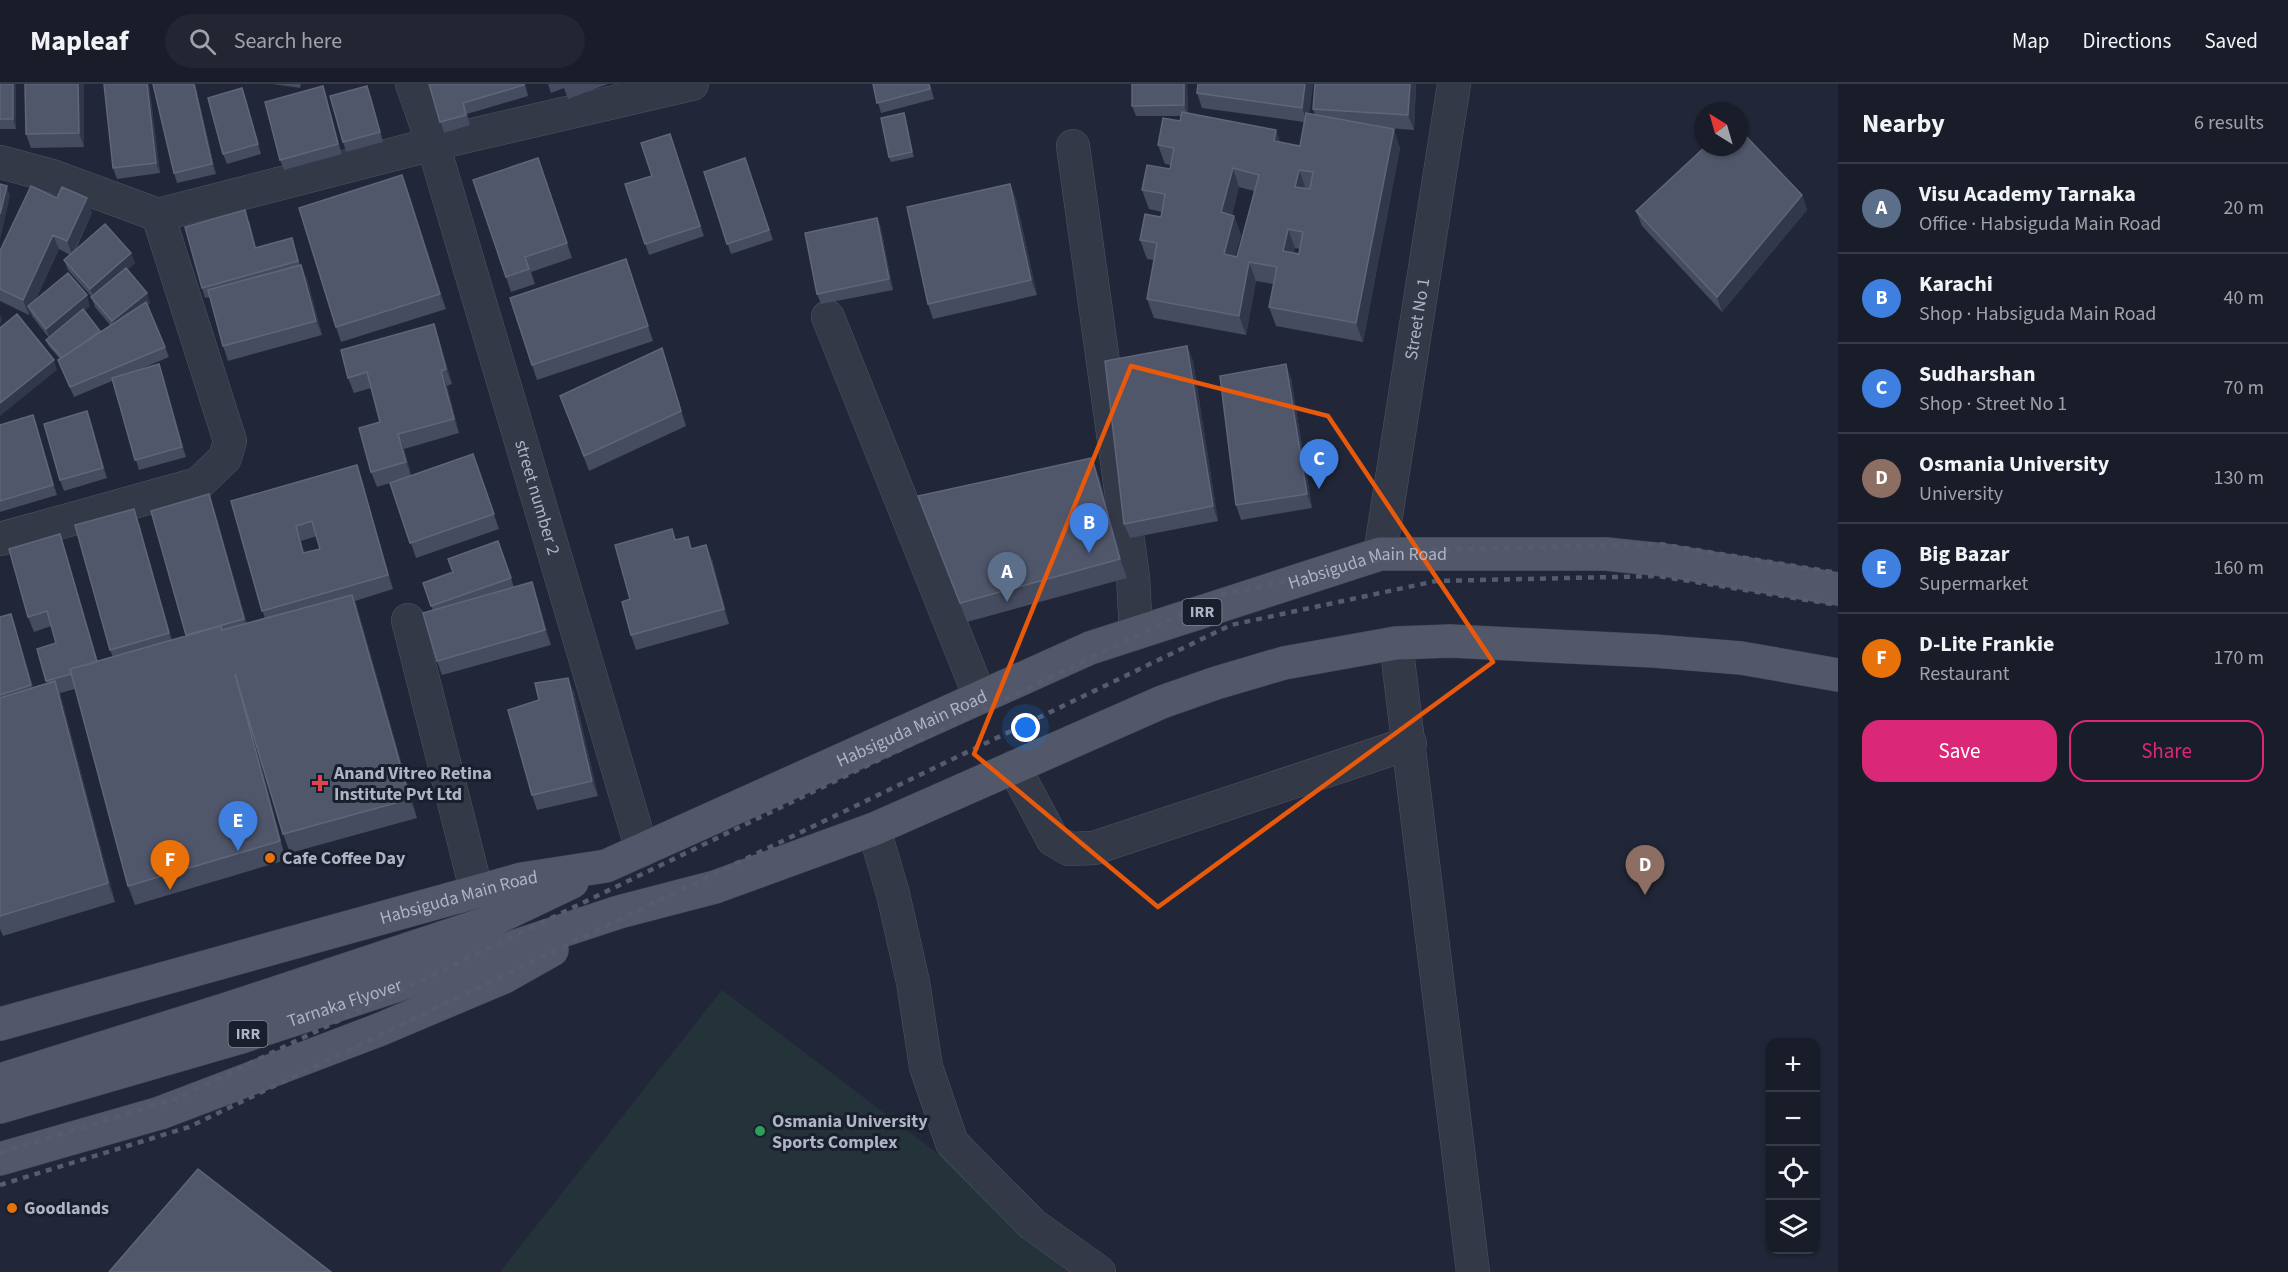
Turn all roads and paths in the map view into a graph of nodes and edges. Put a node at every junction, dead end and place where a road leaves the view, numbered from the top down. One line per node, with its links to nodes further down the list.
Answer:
1 (412, 84): 4 (street, street number 2)
2 (1454, 84): 10 (street, Street No 1)
3 (686, 85): 4 (street)
4 (433, 144): 7 (street); 20 (street, street number 2)
5 (1073, 146): 13 (street)
6 (0, 162): 7 (street)
7 (158, 215): 9 (street)
8 (828, 318): 16 (street)
9 (0, 539)
10 (1380, 554): 11 (main road, Habsiguda Main Road / IRR); 13 (main road, Habsiguda Main Road / IRR)
11 (1838, 589)
12 (408, 620): 23 (street)
13 (1136, 633): 16 (main road, Habsiguda Main Road / IRR)
14 (1396, 644): 15 (main road, IRR); 17 (street); 18 (main road, IRR)
15 (1838, 675)
16 (980, 697): 20 (main road, Habsiguda Main Road / IRR)
17 (1410, 743): 18 (street); 29 (street)
18 (1014, 767): 19 (main road, IRR)
19 (874, 829): 22 (main road, IRR); 28 (street)
20 (642, 850): 21 (main road, Habsiguda Main Road / IRR)
21 (606, 866): 23 (main road, Tarnaka Flyover / IRR)
22 (619, 912): 23 (main road, Tarnaka Flyover / IRR); 27 (main road)
23 (485, 924): 24 (main road, Habsiguda Main Road); 25 (main road, Tarnaka Flyover / IRR); 26 (main road, Tarnaka Flyover / IRR)
24 (1, 1019)
25 (0, 1080)
26 (0, 1107)
27 (0, 1159)
28 (1099, 1272)
29 (1473, 1272)

